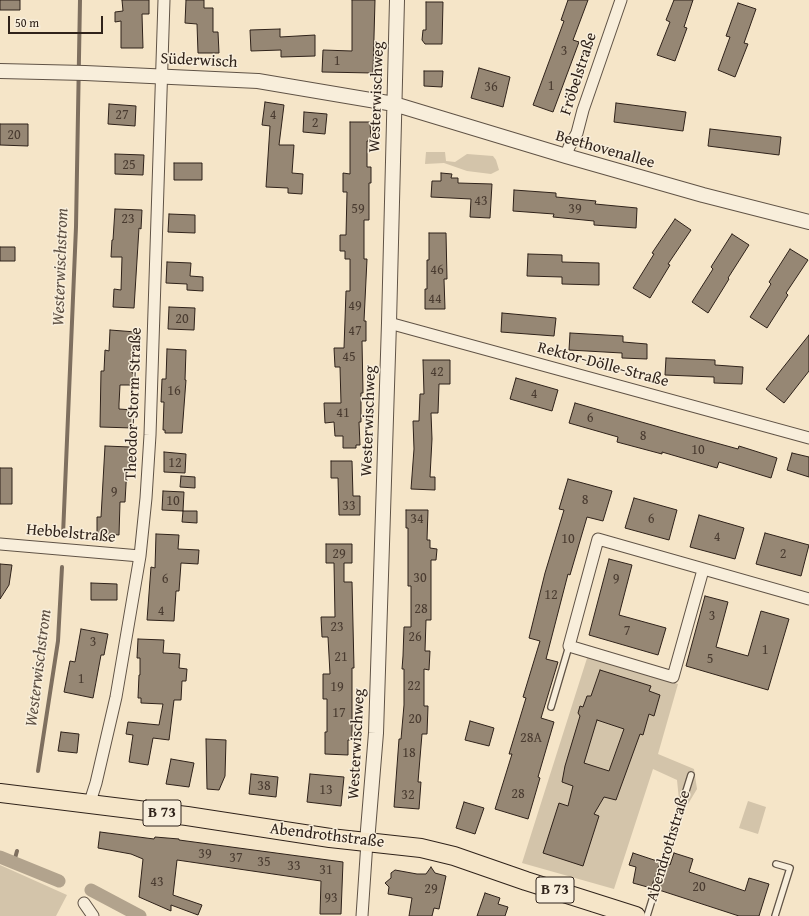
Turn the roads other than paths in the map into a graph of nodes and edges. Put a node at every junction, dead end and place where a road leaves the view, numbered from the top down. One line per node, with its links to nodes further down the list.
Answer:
1 (164, 0): 5 (street, Theodor-Storm-Straße)
2 (397, 0): 6 (street, Westerwischweg)
3 (620, 0): 7 (street, Fröbelstraße)
4 (0, 71): 5 (street, Süderwisch)
5 (161, 76): 6 (street, Süderwisch); 12 (street, Theodor-Storm-Straße)
6 (394, 104): 7 (street, Beethovenallee); 9 (street, Westerwischweg)
7 (566, 156): 8 (street, Beethovenallee)
8 (809, 222)
9 (389, 324): 10 (street, Rektor-Dölle-Straße); 20 (street, Westerwischweg)
10 (809, 438)
11 (0, 544): 12 (street, Hebbelstraße)
12 (140, 556): 19 (street, Theodor-Storm-Straße)
13 (703, 570): 14 (street); 15 (street); 15 (street)
14 (809, 599)
15 (569, 646): 16 (lane)
16 (551, 707)
17 (691, 775): 26 (lane, Abendrothstraße)
18 (4, 793): 19 (main road, Abendrothstraße / B 73)
19 (89, 805): 20 (main road, Abendrothstraße / B 73)
20 (367, 842): 24 (street); 25 (main road, Abendrothstraße / B 73)
21 (776, 864): 27 (lane)
22 (84, 903): 23 (street)
23 (94, 916)
24 (362, 916)
25 (636, 916)
26 (648, 916)
27 (776, 916)

